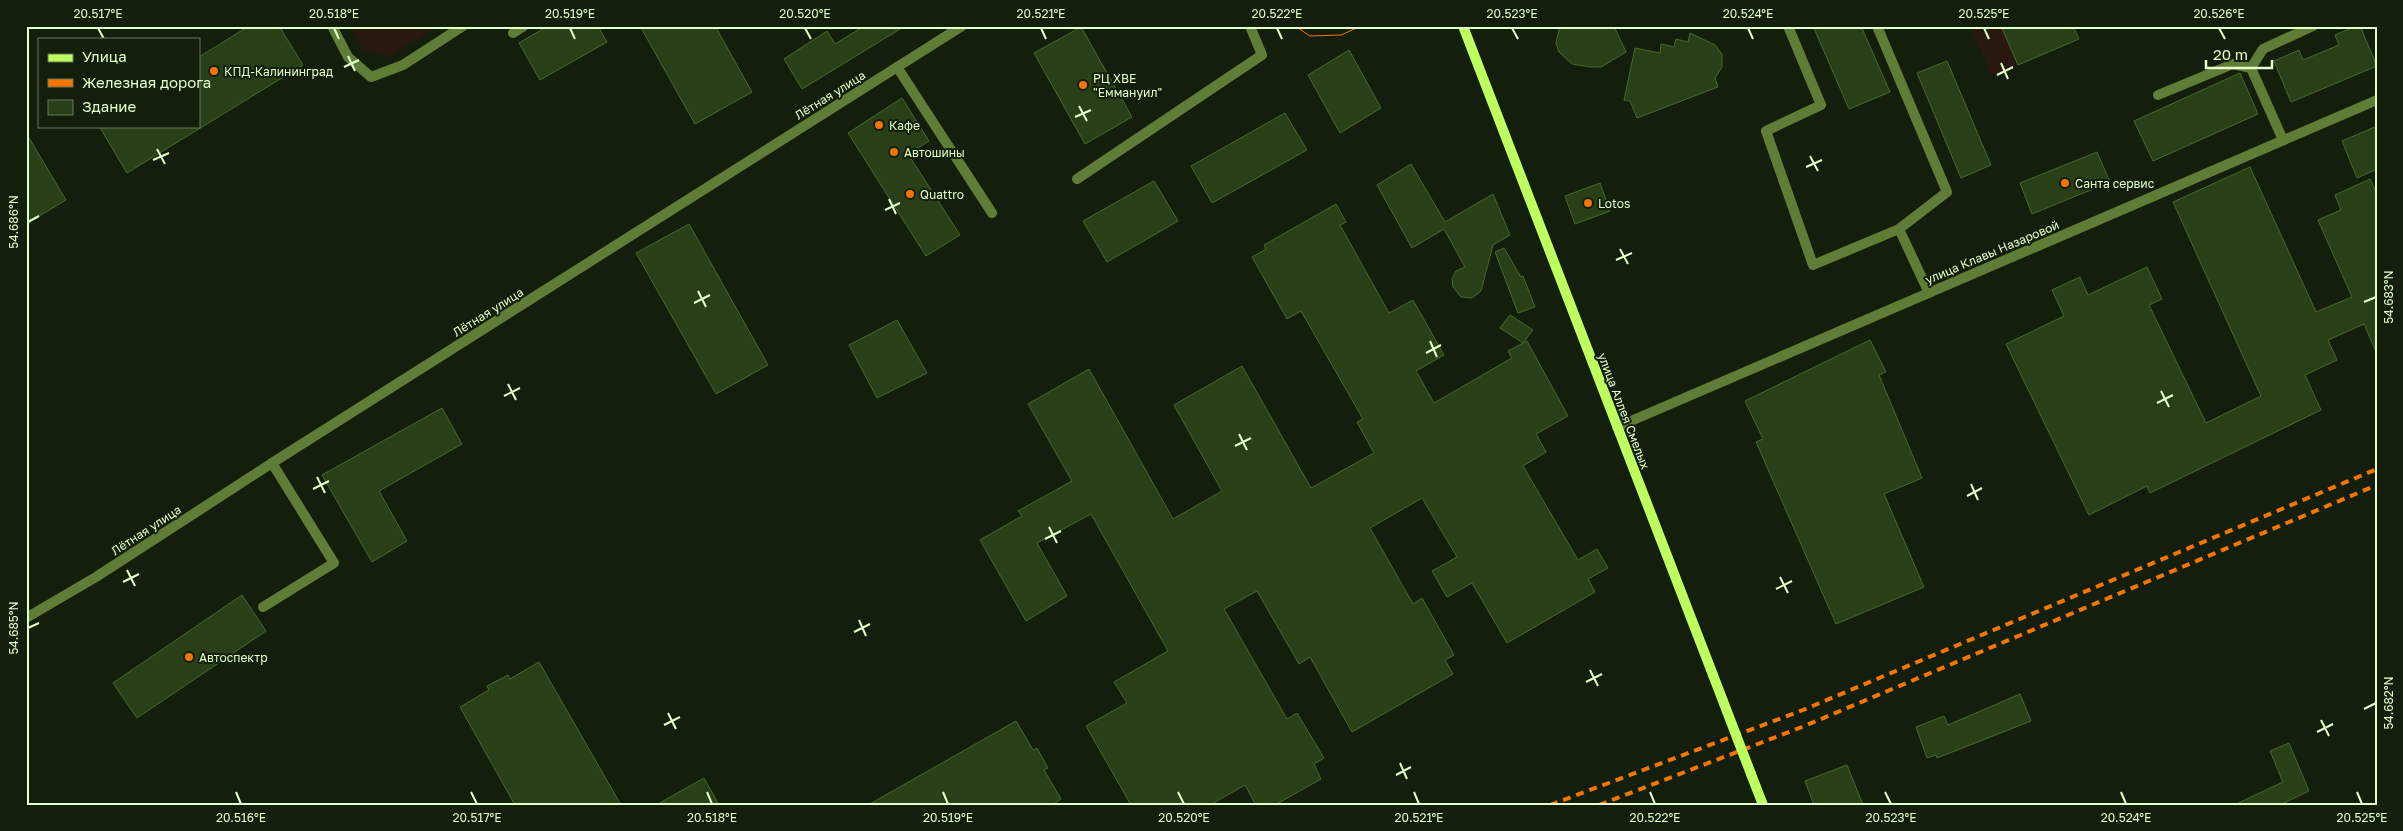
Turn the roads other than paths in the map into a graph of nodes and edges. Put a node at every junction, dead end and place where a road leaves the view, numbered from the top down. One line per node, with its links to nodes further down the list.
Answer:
1 (332, 26): 2 (street)
2 (463, 26)
3 (524, 26): 10 (street)
4 (962, 26): 11 (street, Лётная улица)
5 (1250, 26): 16 (street)
6 (1463, 26): 20 (main road, улица Аллея Смелых)
7 (1788, 26): 18 (street)
8 (1877, 26): 18 (street)
9 (2313, 26): 12 (street)
10 (512, 33)
11 (897, 68): 17 (street); 21 (street, Лётная улица)
12 (2251, 68): 13 (street); 15 (street)
13 (2158, 95)
14 (2377, 100): 15 (street, улица Клавы Назаровой)
15 (2283, 140): 19 (street, улица Клавы Назаровой)
16 (1078, 179)
17 (992, 213)
18 (1899, 228): 19 (street)
19 (1929, 293): 20 (street, улица Клавы Назаровой)
20 (1617, 427): 24 (main road, улица Аллея Смелых, bridge)
21 (272, 463): 22 (street); 23 (street, Лётная улица)
22 (263, 607)
23 (26, 618)
24 (1763, 805)

